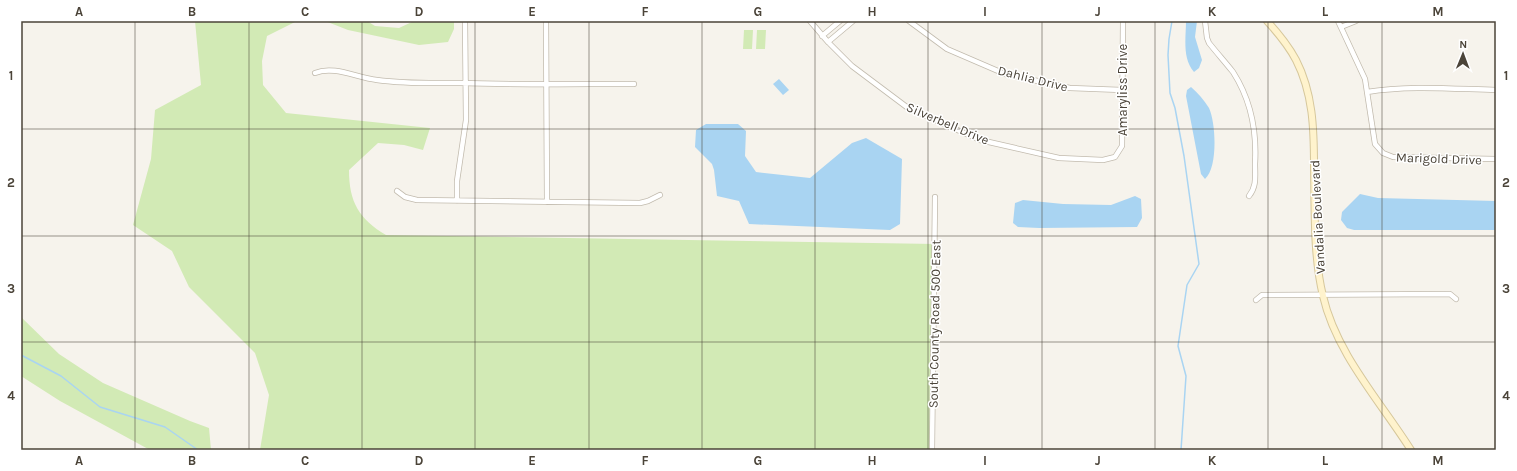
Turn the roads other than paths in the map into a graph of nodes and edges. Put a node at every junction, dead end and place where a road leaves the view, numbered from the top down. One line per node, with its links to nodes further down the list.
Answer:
1 (465, 21): 16 (street)
2 (546, 21): 17 (street)
3 (810, 21): 13 (street, Silverbell Drive)
4 (840, 21): 13 (street)
5 (853, 21): 14 (street)
6 (909, 21): 19 (street, Dahlia Drive)
7 (1123, 21): 19 (street, Amaryliss Drive)
8 (1205, 21): 26 (street)
9 (1266, 21): 30 (street, Vandalia Boulevard)
10 (1338, 21): 12 (street)
11 (1356, 21): 12 (street)
12 (1341, 27): 21 (street)
13 (822, 36): 14 (street, Silverbell Drive)
14 (828, 42): 22 (street, Silverbell Drive)
15 (315, 73): 16 (street)
16 (466, 84): 17 (street); 28 (street)
17 (547, 84): 18 (street); 29 (street)
18 (634, 84)
19 (1122, 90): 22 (street, Amaryliss Drive)
20 (1496, 90): 21 (street)
21 (1367, 92): 23 (street, Marigold Drive)
22 (1115, 157)
23 (1496, 159)
24 (397, 191): 28 (street)
25 (660, 195): 29 (street)
26 (1249, 196)
27 (935, 197): 33 (street, South County Road 500 East)
28 (457, 201): 29 (street)
29 (547, 202)
30 (1322, 295): 31 (street); 32 (street); 34 (street, Vandalia Boulevard)
31 (1456, 299)
32 (1256, 300)
33 (932, 450)
34 (1411, 450)

